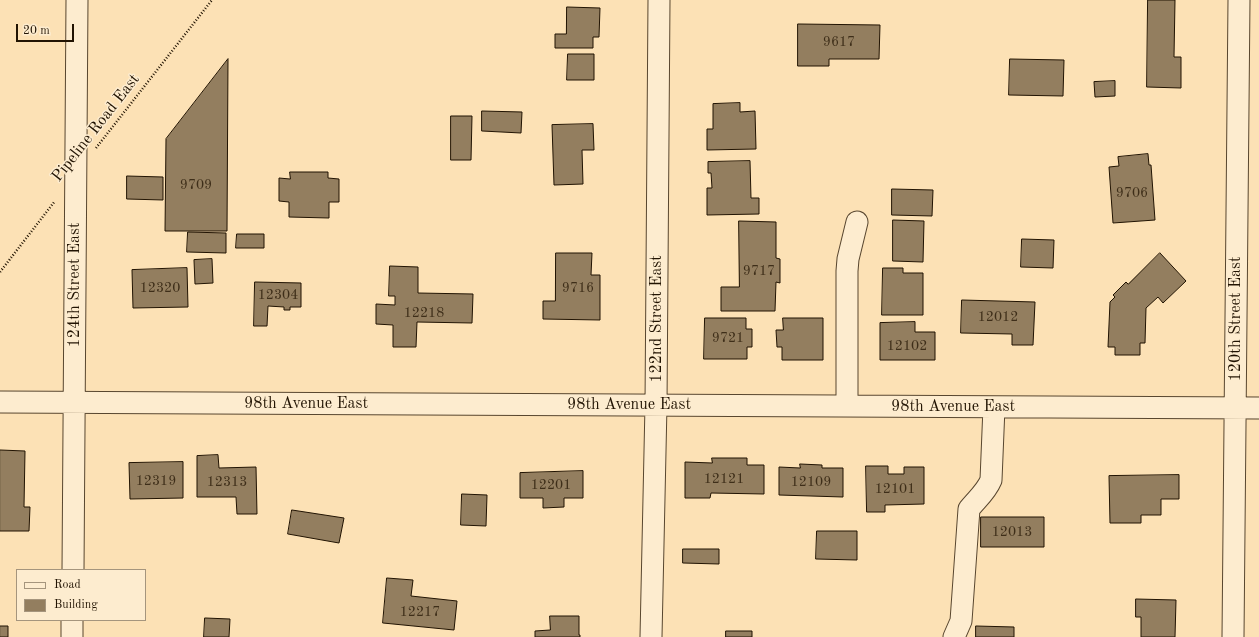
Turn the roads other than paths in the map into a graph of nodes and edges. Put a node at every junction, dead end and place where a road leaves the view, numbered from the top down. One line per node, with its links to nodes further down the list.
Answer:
1 (77, 0): 6 (street, 124th Street East)
2 (659, 0): 7 (street, 122nd Street East)
3 (1239, 0): 10 (street, 120th Street East)
4 (857, 222): 8 (street)
5 (0, 402): 6 (street, 98th Avenue East)
6 (74, 402): 7 (street, 98th Avenue East); 12 (street, 124th Street East)
7 (656, 406): 8 (street, 98th Avenue East); 13 (street, 122nd Street East)
8 (847, 406): 9 (street, 98th Avenue East)
9 (994, 407): 10 (street, 98th Avenue East); 14 (street)
10 (1235, 408): 11 (street, 98th Avenue East); 15 (street, 120th Street East)
11 (1259, 408)
12 (73, 569)
13 (651, 637)
14 (954, 637)
15 (1233, 637)

